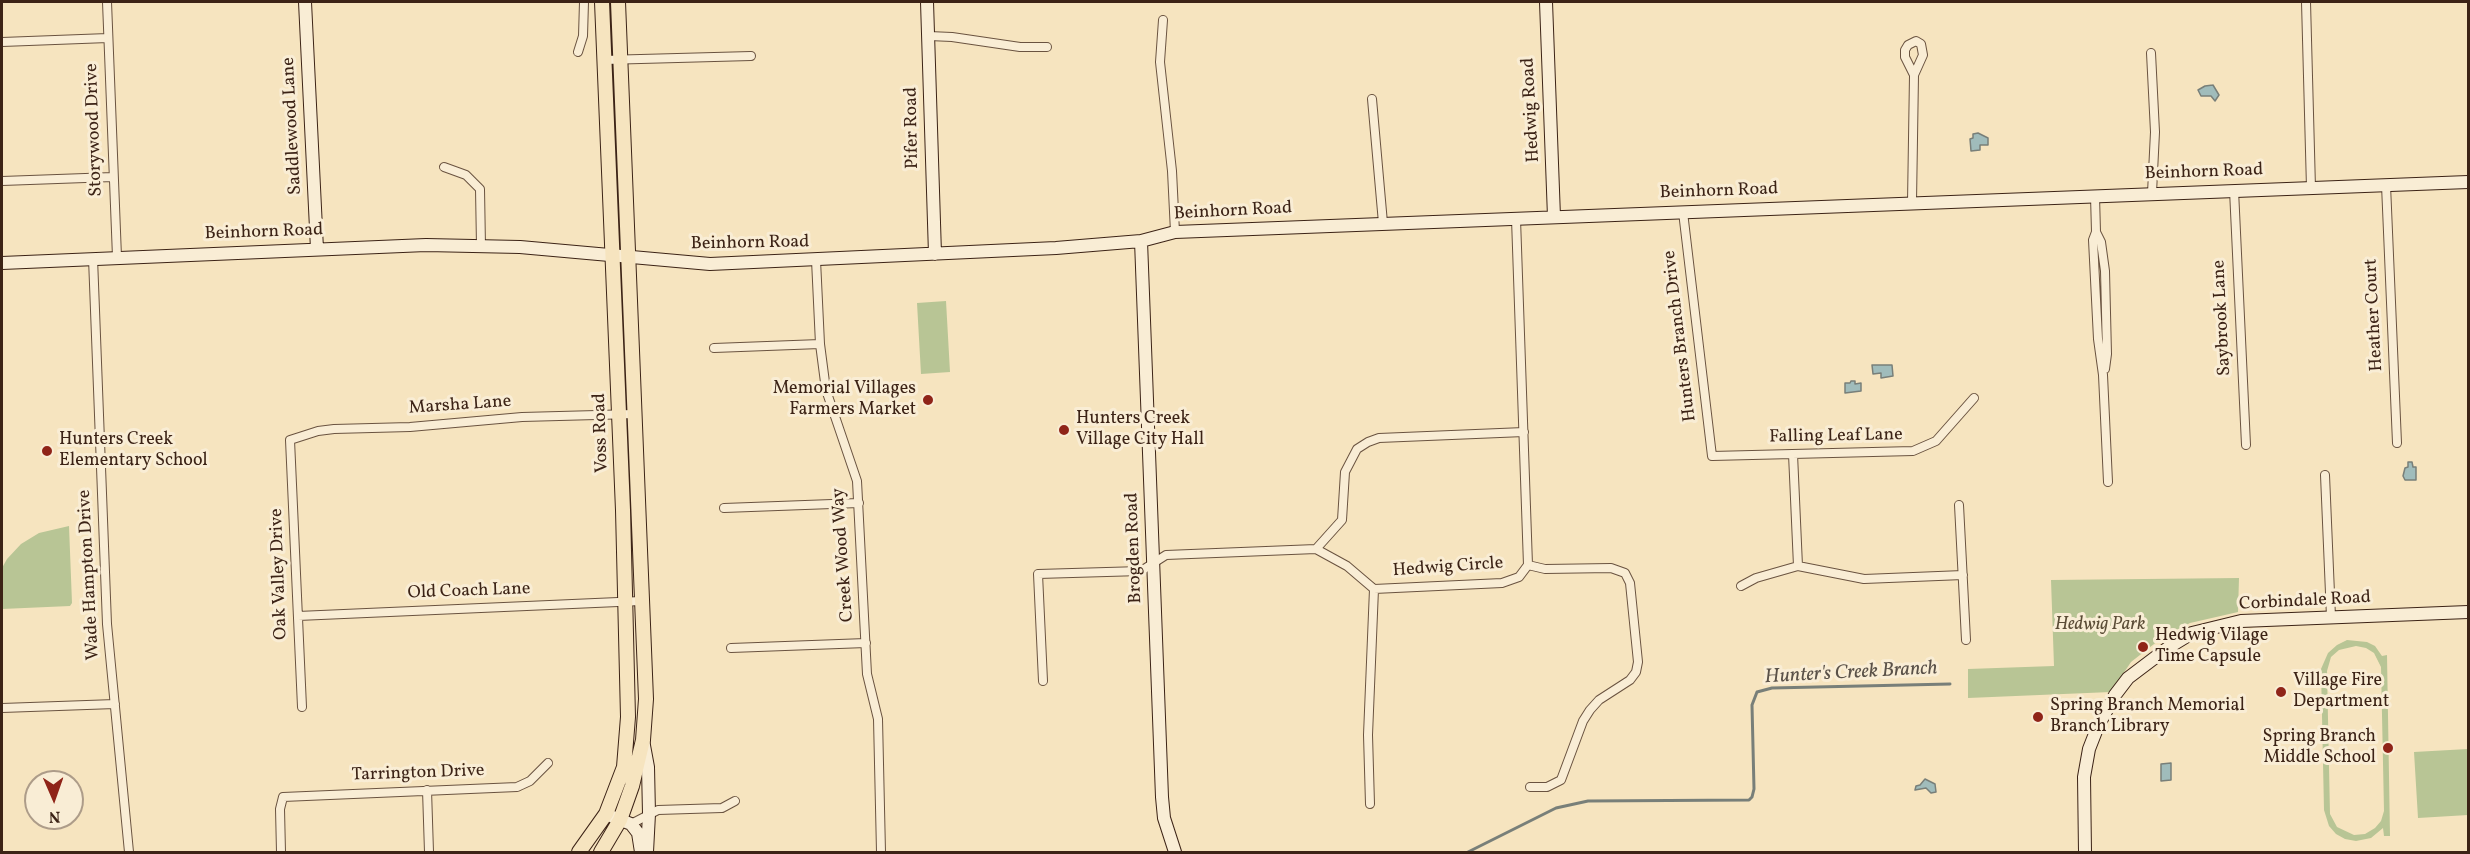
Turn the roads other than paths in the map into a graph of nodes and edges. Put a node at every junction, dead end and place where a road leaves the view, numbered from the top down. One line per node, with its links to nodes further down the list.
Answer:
1 (107, 2): 11 (street, Storywood Drive)
2 (305, 2): 38 (street, Saddlewood Lane)
3 (584, 2): 14 (street)
4 (602, 2): 18 (main road, Voss Road)
5 (618, 2): 17 (main road, Voss Road)
6 (927, 2): 10 (street, Pifer Road)
7 (1546, 2): 32 (street, Hedwig Road)
8 (2306, 2): 26 (street)
9 (1163, 20): 35 (street)
10 (929, 36): 13 (street); 39 (street, Pifer Road)
11 (108, 38): 12 (street); 22 (street, Storywood Drive)
12 (2, 42)
13 (1047, 47)
14 (578, 52)
15 (2151, 53): 28 (street)
16 (751, 56): 17 (street)
17 (618, 59): 18 (street); 41 (main road, Voss Road)
18 (604, 60): 41 (main road, Voss Road)
19 (1914, 75): 30 (street)
20 (1372, 99): 34 (street)
21 (444, 167): 37 (street)
22 (113, 177): 23 (street); 40 (street, Storywood Drive)
23 (2, 181)
24 (2469, 182): 25 (street, Beinhorn Road)
25 (2386, 185): 26 (street, Beinhorn Road); 52 (street, Heather Court)
26 (2311, 188): 27 (street, Beinhorn Road)
27 (2234, 190): 28 (street, Beinhorn Road); 53 (street, Saybrook Lane)
28 (2152, 193): 29 (street, Beinhorn Road)
29 (2095, 196): 30 (street, Beinhorn Road); 57 (street)
30 (1912, 202): 31 (street, Beinhorn Road)
31 (1683, 212): 32 (street, Beinhorn Road); 55 (street, Hunters Branch Drive)
32 (1554, 217): 33 (street, Beinhorn Road)
33 (1516, 219): 34 (street, Beinhorn Road); 50 (street, Hedwig Circle)
34 (1383, 223): 35 (street, Beinhorn Road)
35 (1175, 232): 36 (street, Beinhorn Road)
36 (1141, 241): 39 (street, Beinhorn Road); 62 (street, Brogden Road)
37 (482, 246): 38 (street, Beinhorn Road); 41 (street, Beinhorn Road)
38 (317, 249): 40 (street, Beinhorn Road)
39 (935, 254): 43 (street, Beinhorn Road)
40 (117, 257): 42 (street, Beinhorn Road)
41 (620, 257): 43 (street, Beinhorn Road); 48 (main road, Voss Road); 49 (main road, Voss Road)
42 (93, 258): 44 (street, Beinhorn Road); 77 (street, Wade Hampton Drive)
43 (816, 261): 45 (street, Creek Wood Way)
44 (2, 262)
45 (820, 344): 46 (street); 58 (street, Creek Wood Way)
46 (714, 348)
47 (1974, 398): 54 (street, Falling Leaf Lane)
48 (619, 414): 49 (street, Marsha Lane); 51 (street, Marsha Lane); 69 (main road, Voss Road)
49 (634, 414): 68 (main road, Voss Road)
50 (1524, 432): 61 (street); 63 (street, Hedwig Circle)
51 (290, 440): 71 (street, Oak Valley Drive)
52 (2397, 443)
53 (2246, 445)
54 (1793, 454): 55 (street, Falling Leaf Lane); 64 (street)
55 (1712, 456)
56 (2325, 475): 72 (street)
57 (2108, 482)
58 (859, 503): 60 (street); 74 (street, Creek Wood Way)
59 (1959, 505): 65 (street)
60 (724, 508)
61 (1316, 549): 62 (street); 67 (street, Hedwig Circle)
62 (1154, 561): 76 (street); 97 (street, Brogden Road)
63 (1528, 565): 67 (street, Hedwig Circle); 82 (street)
64 (1798, 566): 65 (street); 66 (street)
65 (1963, 575): 73 (street)
66 (1741, 586)
67 (1374, 589): 85 (street, Hedwig Circle)
68 (641, 601): 69 (street, Old Coach Lane); 80 (main road, Voss Road)
69 (625, 602): 71 (street, Old Coach Lane); 86 (main road, Voss Road)
70 (2469, 612): 72 (street, Corbindale Road)
71 (298, 616): 78 (street, Oak Valley Drive)
72 (2331, 618): 98 (street, Corbindale Road)
73 (1966, 640)
74 (866, 643): 75 (street); 96 (street, Creek Wood Way)
75 (731, 648)
76 (1043, 681)
77 (115, 704): 79 (street); 89 (street, Wade Hampton Drive)
78 (302, 707)
79 (2, 708)
80 (643, 740): 87 (street); 88 (main road, Voss Road)
81 (548, 763): 83 (street, Tarrington Drive)
82 (1530, 787)
83 (427, 790): 90 (street, Tarrington Drive); 91 (street)
84 (735, 801): 87 (street)
85 (1370, 804)
86 (606, 814): 88 (street); 92 (main road, Voss Road)
87 (649, 814): 88 (street); 95 (street)
88 (626, 822): 93 (main road, Voss Road); 94 (street)
89 (129, 852)
90 (281, 852)
91 (429, 852)
92 (579, 852)
93 (601, 852)
94 (641, 852)
95 (647, 852)
96 (881, 852)
97 (1175, 852)
98 (2085, 852)

